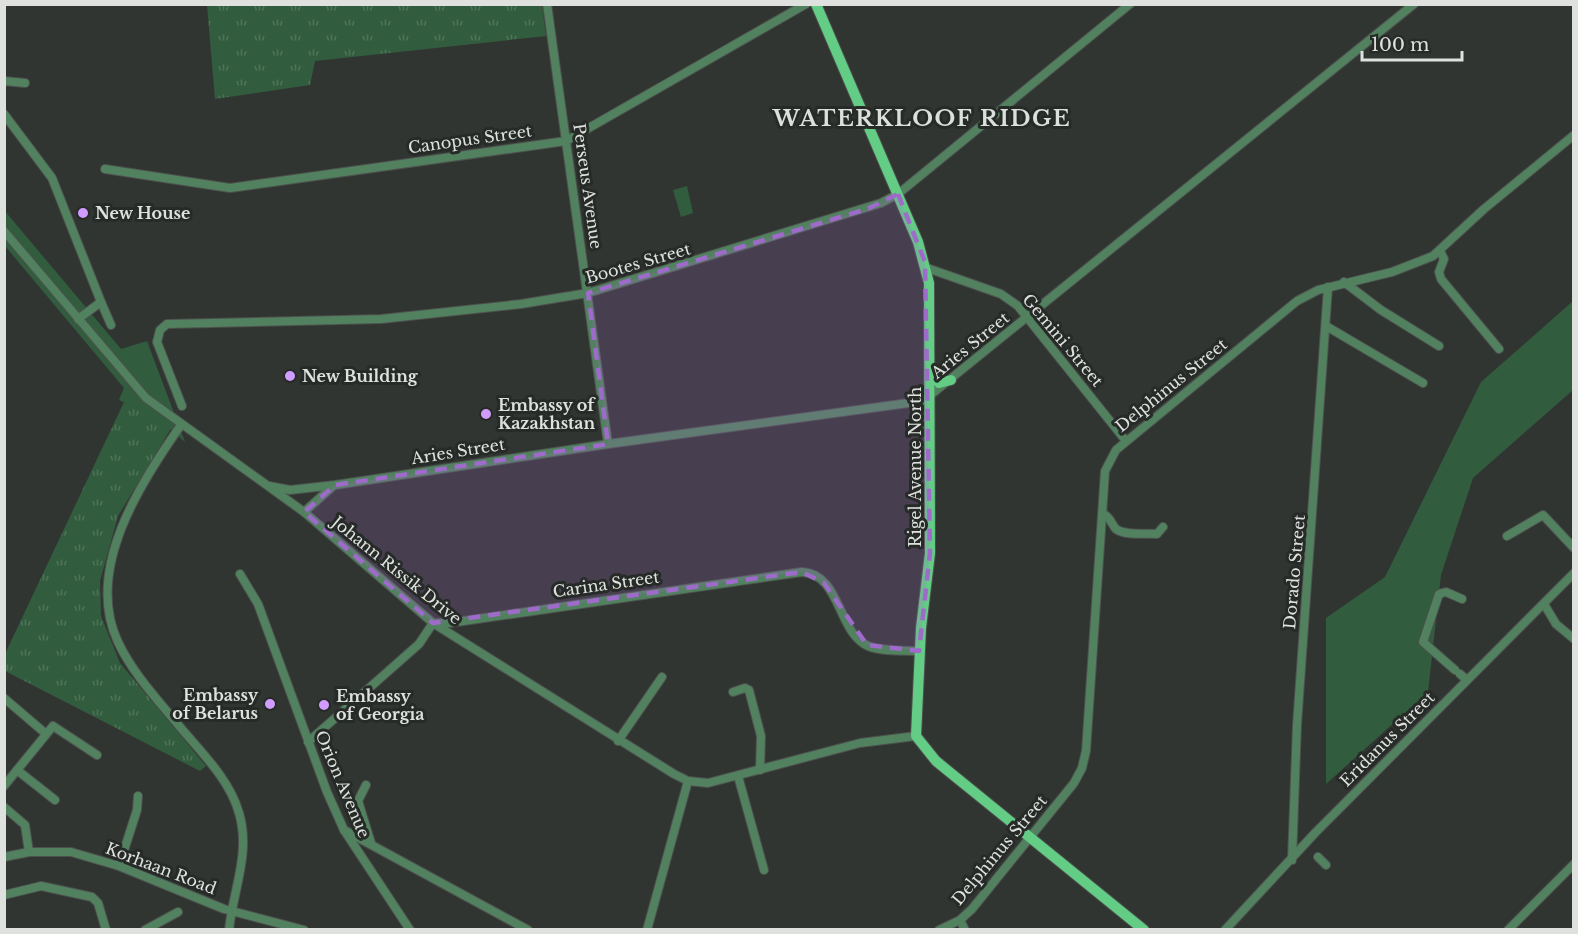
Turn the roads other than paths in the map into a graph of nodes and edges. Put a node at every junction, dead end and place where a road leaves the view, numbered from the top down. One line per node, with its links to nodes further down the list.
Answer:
1 (547, 4): 11 (street, Perseus Avenue)
2 (807, 4): 6 (main road, Rigel Avenue North); 11 (street, Canopus Street)
3 (816, 4): 6 (main road, Rigel Avenue North)
4 (1130, 4): 13 (street, Bootes Street)
5 (1414, 4): 21 (street, Aries Street)
6 (838, 61): 13 (main road, Rigel Avenue North)
7 (4, 81): 8 (street)
8 (25, 83)
9 (4, 114): 20 (street)
10 (1574, 135): 15 (street, Delphinus Street)
11 (566, 141): 12 (street, Canopus Street); 19 (street, Perseus Avenue)
12 (105, 169)
13 (897, 194): 16 (main road, Rigel Avenue North); 19 (street, Bootes Street)
14 (4, 231): 22 (street, Johann Rissik Drive)
15 (1440, 251): 17 (street, Delphinus Street); 26 (street)
16 (927, 268): 21 (street, Gemini Street); 27 (main road, Rigel Avenue North)
17 (1344, 282): 18 (street, Delphinus Street); 25 (street)
18 (1328, 287): 24 (street, Dorado Street); 33 (street, Delphinus Street)
19 (588, 293): 31 (street, Bootes Street); 34 (street, Perseus Avenue)
20 (101, 302): 22 (street); 23 (street)
21 (1027, 318): 28 (street, Aries Street); 33 (street, Gemini Street)
22 (78, 319): 32 (street, Johann Rissik Drive)
23 (111, 325)
24 (1326, 326): 29 (street); 73 (street, Dorado Street)
25 (1440, 345)
26 (1499, 348)
27 (930, 372): 28 (main road); 30 (main road, Rigel Avenue North)
28 (951, 380): 30 (street, Aries Street)
29 (1423, 383)
30 (930, 397): 34 (street, Aries Street); 48 (main road, Rigel Avenue North)
31 (182, 406)
32 (181, 425): 36 (street, Johann Rissik Drive); 79 (street)
33 (1126, 441): 38 (street, Delphinus Street)
34 (608, 444): 35 (street, Aries Street)
35 (335, 485): 36 (street, Aries Street); 37 (street)
36 (270, 486): 37 (street, Johann Rissik Drive)
37 (304, 512): 46 (street, Johann Rissik Drive)
38 (1103, 514): 39 (street); 68 (street, Delphinus Street)
39 (1163, 526)
40 (1507, 536): 41 (street)
41 (1574, 548)
42 (1574, 573): 45 (street, Eridanus Street)
43 (240, 574): 56 (street, Orion Avenue)
44 (1462, 599): 49 (street)
45 (1544, 604): 47 (street); 49 (street, Eridanus Street)
46 (433, 623): 48 (street, Carina Street); 55 (street, Johann Rissik Drive); 56 (street)
47 (1574, 639)
48 (919, 651): 54 (main road, Rigel Avenue North)
49 (1461, 675): 73 (street, Eridanus Street)
50 (662, 677): 55 (street)
51 (733, 692): 59 (street)
52 (4, 698): 53 (street)
53 (45, 732): 57 (street); 58 (street)
54 (916, 736): 59 (street); 68 (main road)
55 (618, 741): 62 (street, Johann Rissik Drive)
56 (308, 742): 67 (street, Orion Avenue)
57 (97, 754)
58 (17, 770): 61 (street); 65 (street)
59 (760, 770): 60 (street)
60 (738, 776): 62 (street); 77 (street)
61 (6, 781)
62 (688, 781): 88 (street)
63 (366, 785): 69 (street)
64 (138, 796): 76 (street)
65 (56, 800)
66 (4, 807): 70 (street)
67 (344, 830): 69 (street); 86 (street, Orion Avenue)
68 (1031, 836): 81 (street, Delphinus Street); 91 (main road)
69 (371, 843): 87 (street)
70 (29, 852): 71 (street, Korhaan Road); 76 (street, Korhaan Road)
71 (4, 857)
72 (1318, 857): 75 (street)
73 (1292, 860): 92 (street, Eridanus Street)
74 (1574, 864): 93 (street)
75 (1326, 865)
76 (119, 866): 79 (street, Korhaan Road)
77 (764, 870)
78 (4, 895): 82 (street)
79 (232, 911): 84 (street); 85 (street, Korhaan Road)
80 (178, 912): 83 (street)
81 (960, 920): 89 (street, Delphinus Street); 90 (street)
82 (106, 930)
83 (145, 930)
84 (229, 930)
85 (304, 930)
86 (410, 930)
87 (528, 930)
88 (647, 930)
89 (939, 930)
90 (965, 930)
91 (1144, 930)
92 (1226, 930)
93 (1508, 930)

